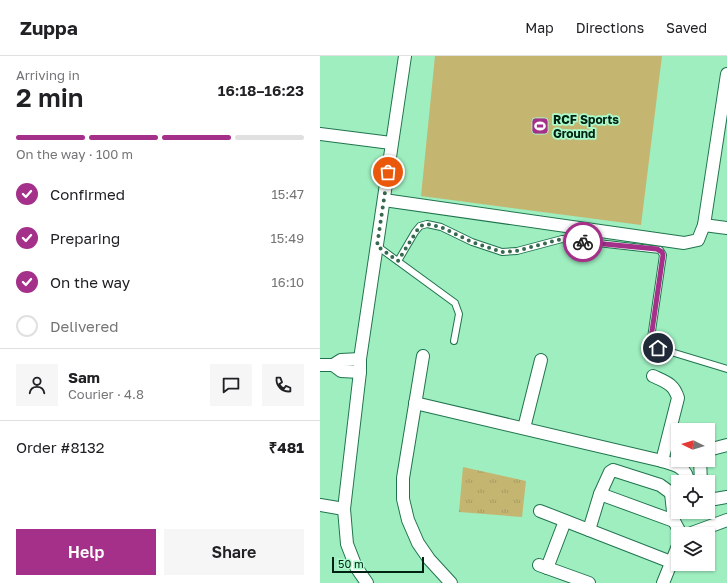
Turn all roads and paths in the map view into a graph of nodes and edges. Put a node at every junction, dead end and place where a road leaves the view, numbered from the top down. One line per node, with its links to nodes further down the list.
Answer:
1 (405, 56): 5 (street)
2 (727, 74): 3 (street)
3 (723, 128): 7 (street)
4 (320, 134): 5 (street)
5 (391, 143): 6 (street)
6 (384, 200): 7 (street); 9 (street)
7 (704, 225): 8 (street)
8 (727, 228)
9 (377, 246): 10 (lane); 13 (street)
10 (398, 261): 11 (lane); 17 (lane)
11 (454, 341)
12 (423, 356): 20 (street)
13 (360, 359): 16 (street); 18 (street)
14 (541, 360): 21 (street)
15 (320, 365): 16 (street)
16 (333, 365): 18 (street)
17 (727, 369)
18 (360, 372): 31 (street)
19 (653, 376): 24 (street)
20 (415, 403): 21 (street); 41 (street)
21 (524, 428): 24 (street)
22 (727, 445): 23 (street)
23 (715, 448)
24 (662, 461): 25 (street)
25 (688, 475)
26 (671, 492): 27 (street)
27 (600, 494): 35 (street); 38 (street)
28 (727, 497): 29 (street)
29 (715, 499)
30 (320, 505): 31 (street)
31 (344, 509): 40 (street)
32 (540, 511): 34 (street)
33 (727, 520): 37 (street)
34 (565, 521): 38 (street); 42 (street)
35 (674, 521): 36 (street)
36 (677, 527)
37 (708, 527)
38 (589, 530): 39 (street)
39 (671, 562): 43 (street)
40 (367, 583)
41 (451, 583)
42 (589, 583)
43 (663, 583)

